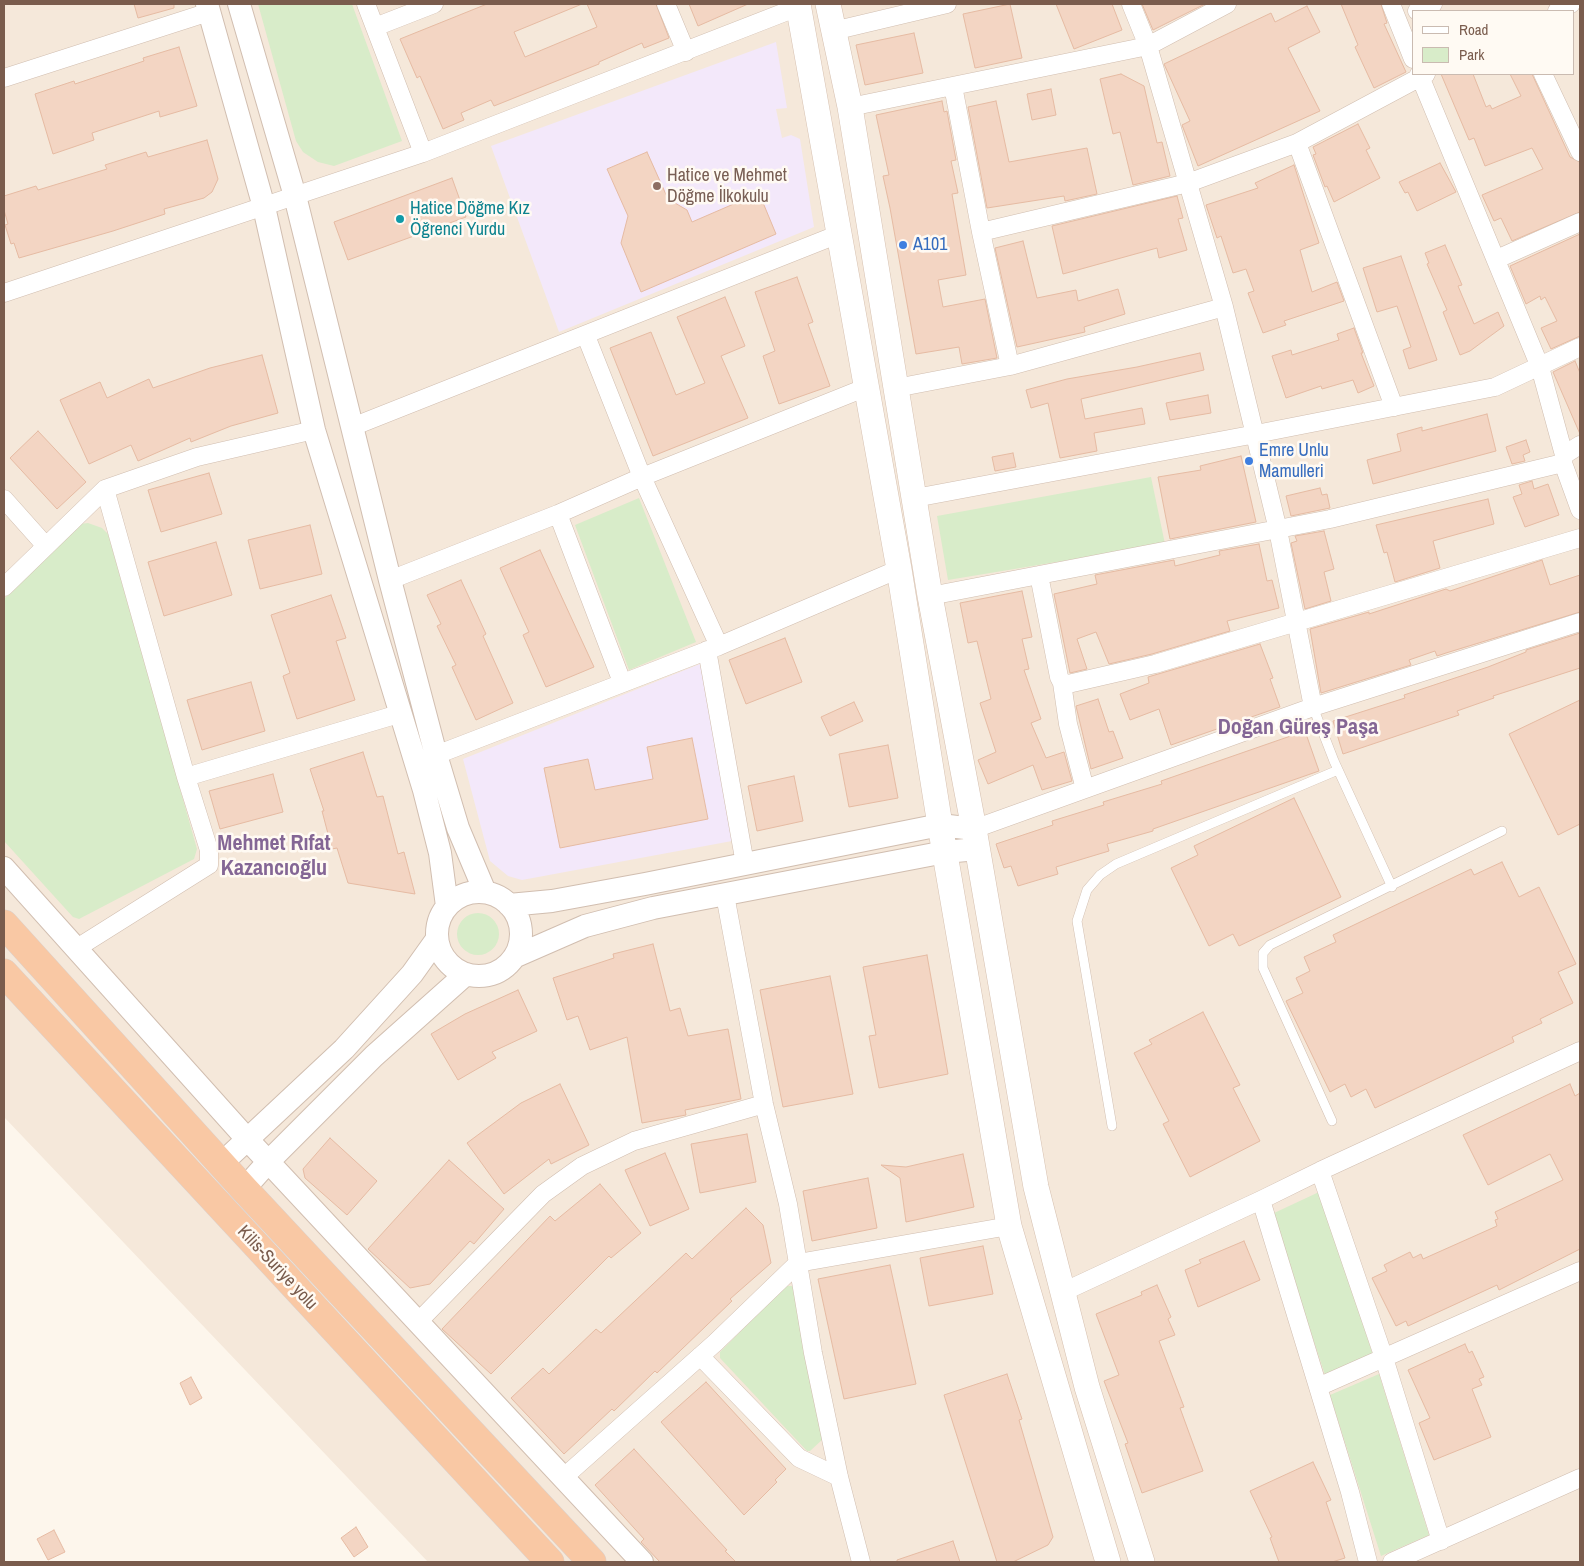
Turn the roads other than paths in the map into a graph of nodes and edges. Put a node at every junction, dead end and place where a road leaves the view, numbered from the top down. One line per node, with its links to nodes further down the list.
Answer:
1 (239, 4): 31 (street)
2 (366, 4): 17 (street)
3 (434, 4): 17 (street)
4 (666, 4): 20 (street)
5 (828, 4): 18 (main road)
6 (946, 4): 18 (street)
7 (1131, 4): 19 (street)
8 (1227, 4): 19 (street)
9 (1390, 4): 16 (street)
10 (1433, 4): 14 (street)
11 (1571, 4): 15 (street)
12 (798, 5): 20 (street); 35 (main road)
13 (208, 8): 24 (street); 32 (street)
14 (1419, 10)
15 (1559, 10)
16 (1405, 17): 21 (street)
17 (375, 27): 29 (street)
18 (833, 31): 26 (main road)
19 (1148, 46): 25 (street); 30 (street)
20 (686, 52): 29 (street)
21 (1412, 54)
22 (1422, 75): 27 (street); 36 (street)
23 (1543, 75): 28 (street)
24 (4, 78)
25 (953, 86): 26 (street); 34 (street)
26 (850, 107): 44 (main road)
27 (1297, 144): 30 (street); 45 (street)
28 (1580, 152)
29 (423, 153): 31 (street)
30 (1188, 184): 34 (street); 38 (street)
31 (295, 196): 32 (street); 46 (street)
32 (264, 207): 37 (street); 47 (street)
33 (1580, 222): 36 (street)
34 (981, 232): 41 (street)
35 (839, 234): 39 (street); 43 (main road)
36 (1497, 260): 42 (street)
37 (4, 293)
38 (1224, 307): 41 (street); 48 (street)
39 (586, 336): 46 (street); 51 (street)
40 (1580, 347): 42 (street)
41 (1010, 366): 44 (street)
42 (1540, 367): 45 (street); 50 (street)
43 (866, 387): 51 (street); 60 (main road)
44 (896, 388): 53 (main road)
45 (1394, 407): 48 (street)
46 (352, 427): 62 (street)
47 (314, 430): 52 (street); 71 (street)
48 (1256, 434): 53 (street); 57 (street)
49 (1580, 445): 50 (street)
50 (1563, 459): 55 (street); 57 (street)
51 (642, 477): 56 (street); 67 (street)
52 (105, 489): 59 (street); 74 (street)
53 (916, 498): 64 (main road)
54 (4, 499): 59 (street)
55 (1580, 510)
56 (558, 514): 62 (street); 68 (street)
57 (1278, 530): 61 (street); 66 (street)
58 (1580, 538): 66 (street)
59 (45, 545): 63 (street)
60 (898, 569): 67 (street); 76 (main road)
61 (1038, 575): 64 (street); 69 (street)
62 (390, 580): 72 (street)
63 (4, 587)
64 (930, 596): 78 (main road)
65 (1580, 622): 70 (street)
66 (1297, 623): 69 (street); 70 (street)
67 (713, 648): 68 (street); 80 (street)
68 (622, 682): 72 (street)
69 (1062, 684): 75 (street)
70 (1314, 707): 73 (lane); 75 (street)
71 (402, 713): 74 (street); 86 (street)
72 (436, 755): 83 (street)
73 (1338, 770): 82 (lane); 96 (lane)
74 (186, 778): 89 (street)
75 (1085, 789): 78 (street)
76 (940, 825): 78 (street); 79 (main road); 80 (street)
77 (1502, 831): 82 (lane)
78 (975, 839): 79 (street); 106 (main road)
79 (945, 852): 84 (street); 103 (main road)
80 (745, 864): 85 (street)
81 (4, 868): 89 (street)
82 (1392, 886): 95 (lane)
83 (485, 892): 85 (street); 86 (street)
84 (725, 895): 90 (street); 94 (street)
85 (509, 905): 90 (street)
86 (447, 906): 88 (street)
87 (4, 924): 99 (highway)
88 (437, 940): 92 (street); 97 (street)
89 (77, 948): 97 (street)
90 (514, 957): 92 (street)
91 (4, 973): 116 (highway, Kilis-Suriye yolu)
92 (466, 974): 98 (street)
93 (1580, 1052): 100 (street)
94 (764, 1104): 104 (street); 107 (street)
95 (1332, 1121)
96 (1112, 1126)
97 (247, 1139): 98 (street); 99 (street)
98 (269, 1161): 101 (street); 107 (street)
99 (221, 1164): 101 (highway)
100 (1320, 1170): 102 (street); 109 (street)
101 (244, 1189): 117 (highway)
102 (1261, 1200): 106 (street); 110 (street)
103 (1009, 1226): 104 (street); 115 (main road)
104 (798, 1263): 108 (street); 111 (street)
105 (1580, 1271): 109 (street)
106 (1063, 1292): 120 (main road)
107 (419, 1322): 112 (street)
108 (700, 1356): 111 (street); 112 (street)
109 (1384, 1358): 110 (street); 114 (street)
110 (1318, 1387): 121 (street)
111 (839, 1476): 119 (street)
112 (564, 1477): 118 (street)
113 (1580, 1478): 114 (street)
114 (1442, 1541): 122 (street)
115 (1104, 1561)
116 (550, 1562)
117 (592, 1562)
118 (642, 1562)
119 (860, 1562)
120 (1142, 1562)
121 (1368, 1562)
122 (1392, 1562)

